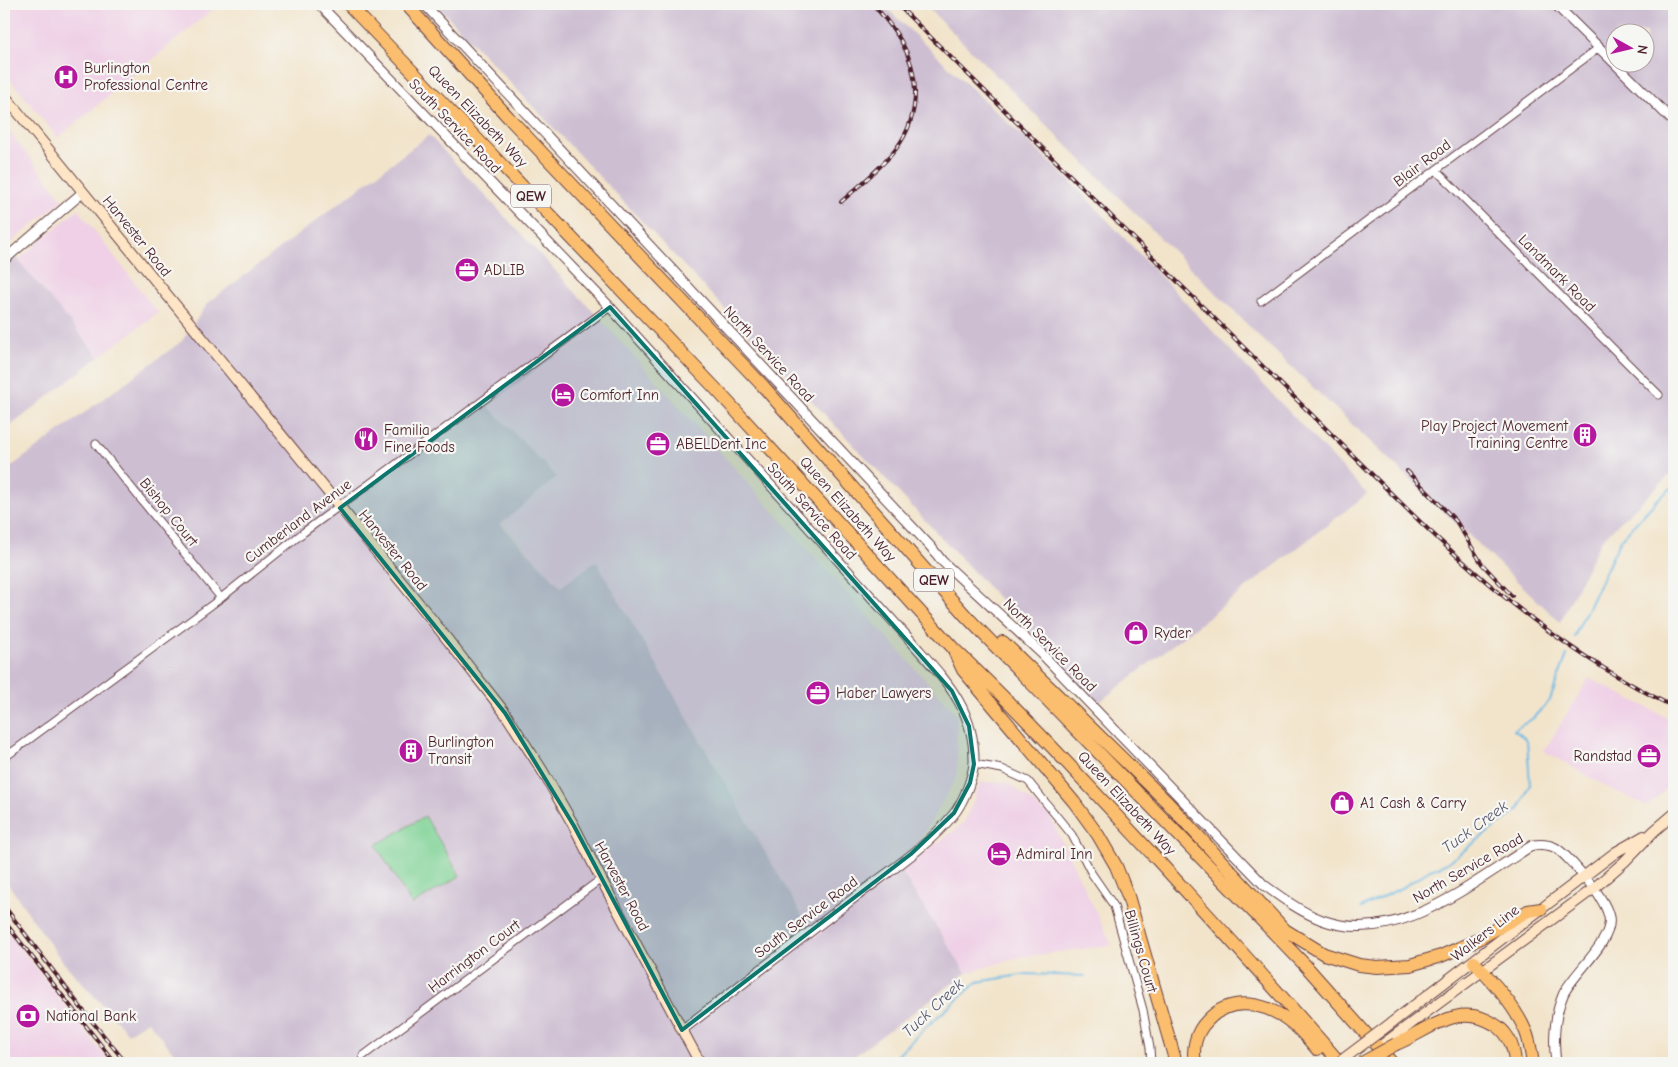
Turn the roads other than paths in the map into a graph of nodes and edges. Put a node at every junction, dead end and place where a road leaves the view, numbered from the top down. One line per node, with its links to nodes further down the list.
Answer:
1 (319, 4): 13 (street, South Service Road)
2 (348, 4): 19 (highway, Queen Elizabeth Way / QEW)
3 (406, 4): 18 (highway, Queen Elizabeth Way / QEW)
4 (424, 4): 24 (street, North Service Road)
5 (1555, 4): 6 (street)
6 (1600, 47): 8 (street); 9 (street, Blair Road)
7 (4, 95): 10 (main road, Harvester Road)
8 (1673, 117)
9 (1436, 170): 12 (street, Blair Road); 14 (street, Landmark Road)
10 (82, 193): 11 (street); 16 (main road, Harvester Road)
11 (4, 260)
12 (1261, 301)
13 (610, 307): 16 (street, Cumberland Avenue); 21 (street, South Service Road)
14 (1659, 395)
15 (96, 444): 17 (street, Bishop Court)
16 (340, 508): 17 (street, Cumberland Avenue); 25 (main road, Harvester Road)
17 (221, 598): 20 (street, Cumberland Avenue)
18 (965, 615): 27 (highway); 37 (highway, Queen Elizabeth Way / QEW)
19 (953, 648): 33 (highway); 35 (highway, Queen Elizabeth Way / QEW)
20 (4, 758)
21 (974, 764): 29 (street, South Service Road); 32 (street, Billings Court)
22 (1674, 814): 23 (main road, Walkers Line)
23 (1654, 831): 24 (main road, Walkers Line); 26 (main road, Walkers Line)
24 (1584, 877): 26 (street, North Service Road); 27 (main road, Walkers Line)
25 (601, 879): 29 (main road, Harvester Road); 30 (street, Harrington Court)
26 (1593, 889): 28 (main road, Walkers Line); 40 (street, North Service Road)
27 (1541, 909): 28 (main road, Walkers Line)
28 (1478, 966): 35 (main road, Walkers Line, bridge); 36 (main road, Walkers Line, bridge); 39 (highway)
29 (682, 1030): 31 (main road, Harvester Road)
30 (363, 1056)
31 (700, 1063)
32 (1151, 1063)
33 (1176, 1063)
34 (1195, 1063): 35 (highway)
35 (1338, 1063)
36 (1360, 1063): 38 (highway, bridge)
37 (1393, 1063)
38 (1514, 1063)
39 (1533, 1063)
40 (1556, 1063)

